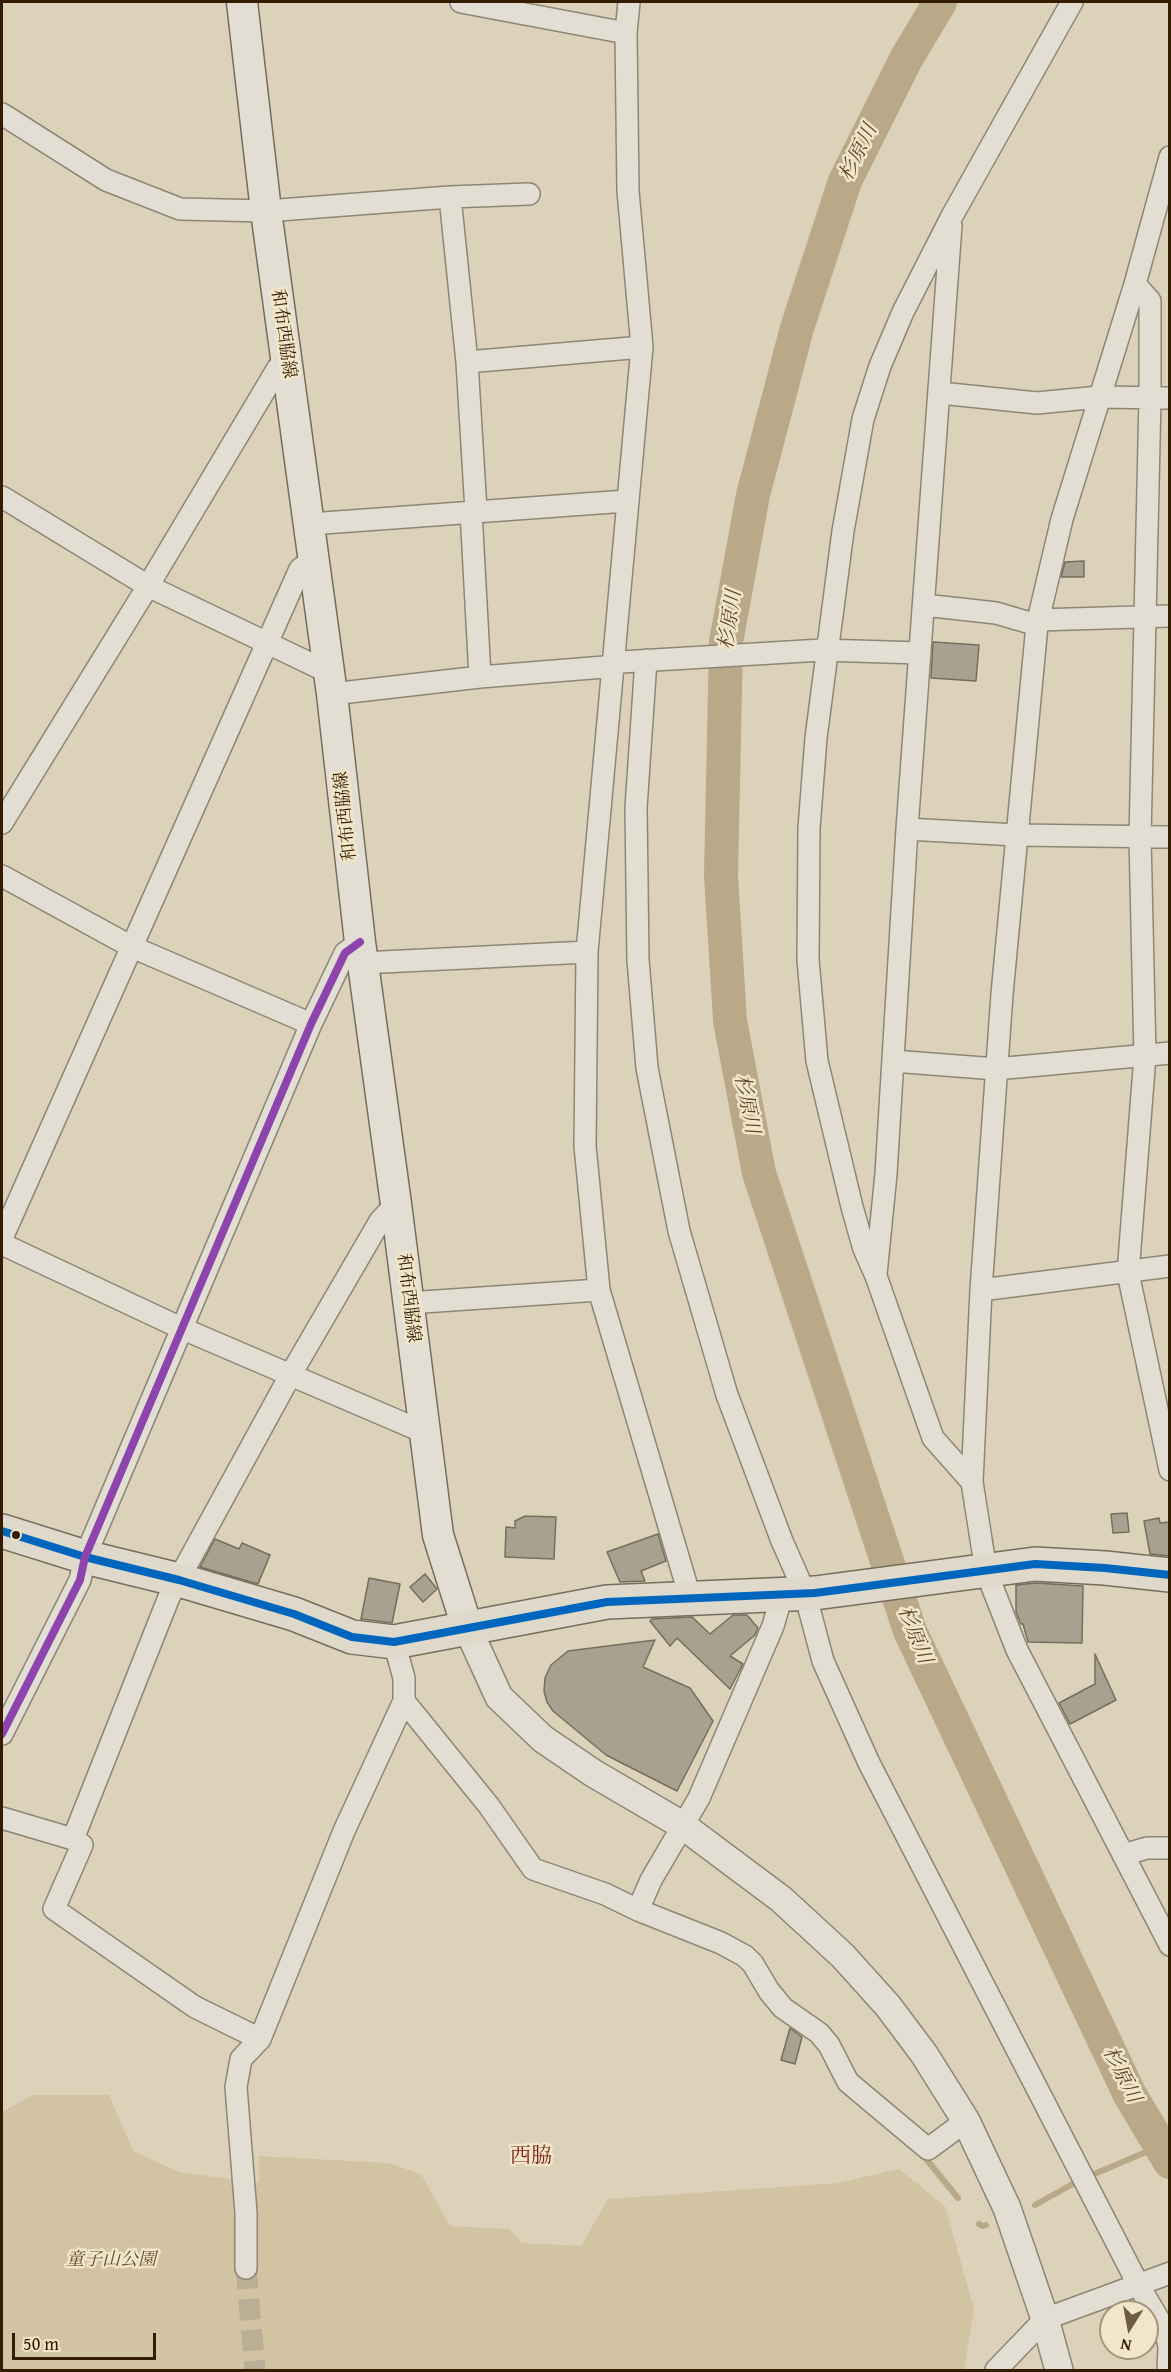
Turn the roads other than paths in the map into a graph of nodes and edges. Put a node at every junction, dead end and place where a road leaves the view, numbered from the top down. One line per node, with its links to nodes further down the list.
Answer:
1 (242, 2): 10 (main road, 和布西脇線)
2 (461, 2): 5 (street)
3 (629, 2): 5 (street)
4 (1072, 2): 11 (street)
5 (626, 33): 13 (street)
6 (2, 114): 10 (street)
7 (1170, 157): 12 (street)
8 (529, 194): 9 (street)
9 (450, 196): 10 (street); 15 (street)
10 (266, 211): 14 (main road, 和布西脇線)
11 (952, 216): 16 (street); 30 (street)
12 (1136, 284): 17 (street); 18 (street)
13 (642, 347): 15 (street); 19 (street)
14 (287, 360): 22 (main road, 和布西脇線); 24 (street)
15 (467, 362): 21 (street)
16 (940, 393): 17 (street); 25 (street)
17 (1099, 397): 18 (street); 28 (street)
18 (1160, 398): 26 (street)
19 (626, 501): 21 (street); 33 (street)
20 (4, 504): 24 (street)
21 (474, 511): 22 (street); 34 (street)
22 (310, 524): 23 (main road, 和布西脇線)
23 (314, 559): 29 (street); 35 (main road, 和布西脇線)
24 (148, 586): 29 (street); 36 (street)
25 (924, 605): 28 (street); 31 (street)
26 (1146, 616): 27 (street); 28 (street); 39 (street)
27 (1170, 616)
28 (1037, 623): 38 (street)
29 (267, 643): 35 (street); 42 (street)
30 (825, 650): 31 (street); 32 (street); 55 (street)
31 (920, 653): 37 (street)
32 (650, 660): 33 (street); 70 (street)
33 (612, 665): 34 (street); 43 (street)
34 (480, 677): 35 (street)
35 (330, 683): 44 (main road, 和布西脇線)
36 (2, 823)
37 (907, 829): 38 (street); 48 (street)
38 (1016, 835): 39 (street); 49 (street)
39 (1140, 837): 40 (street); 47 (street)
40 (1170, 837)
41 (2, 876): 42 (street)
42 (130, 946): 45 (street); 51 (street)
43 (586, 952): 44 (street); 56 (street)
44 (361, 953): 45 (street); 50 (main road, 和布西脇線)
45 (311, 1024): 59 (street)
46 (1170, 1053): 47 (street)
47 (1144, 1056): 49 (street); 54 (street)
48 (893, 1061): 49 (street); 55 (street)
49 (996, 1069): 57 (street)
50 (396, 1204): 58 (main road, 和布西脇線); 60 (street)
51 (2, 1238)
52 (2, 1244): 59 (street)
53 (1170, 1266): 54 (street)
54 (1128, 1273): 57 (street); 61 (street)
55 (876, 1276): 64 (street)
56 (599, 1290): 58 (street); 71 (street)
57 (981, 1290): 64 (street)
58 (408, 1303): 62 (main road, 和布西脇線)
59 (181, 1328): 60 (street); 66 (street)
60 (291, 1374): 62 (street); 69 (street)
61 (1162, 1400): 63 (street)
62 (426, 1433): 72 (main road, 和布西脇線)
63 (1170, 1470)
64 (972, 1482): 67 (street)
65 (2, 1531): 66 (main road)
66 (85, 1557): 69 (main road); 75 (street)
67 (978, 1573): 68 (main road); 70 (main road); 80 (street)
68 (1170, 1575)
69 (179, 1580): 73 (main road); 78 (street)
70 (801, 1594): 71 (main road); 77 (street); 86 (street)
71 (690, 1597): 72 (main road)
72 (467, 1628): 73 (main road); 77 (street)
73 (394, 1642): 74 (street)
74 (404, 1701): 81 (street); 83 (street)
75 (2, 1734)
76 (2, 1818): 78 (street)
77 (682, 1825): 81 (street); 84 (street)
78 (73, 1839): 83 (street)
79 (1170, 1848): 80 (street)
80 (1123, 1855): 82 (street)
81 (638, 1910): 84 (street)
82 (1170, 1944)
83 (260, 2039): 85 (street)
84 (966, 2121): 87 (street)
85 (246, 2268)
86 (1153, 2280): 87 (street); 90 (street)
87 (1045, 2319): 88 (street); 89 (street)
88 (1002, 2368)
89 (1059, 2370)
90 (1168, 2370)

